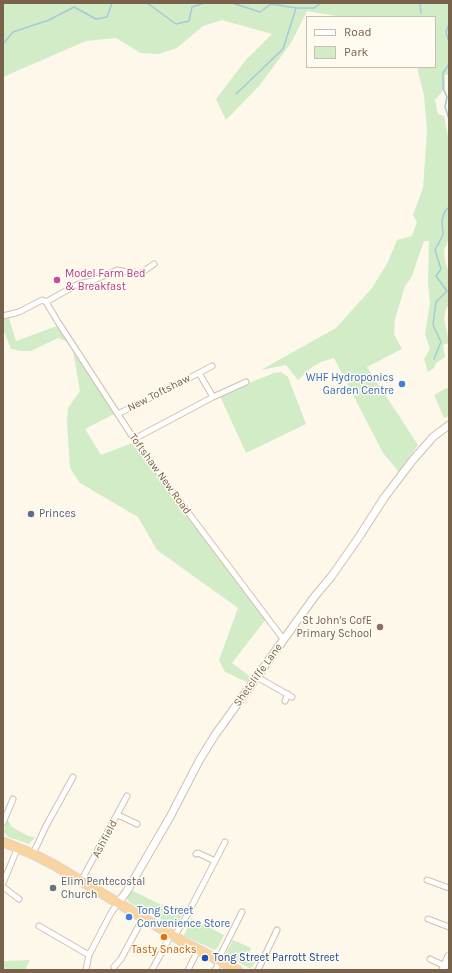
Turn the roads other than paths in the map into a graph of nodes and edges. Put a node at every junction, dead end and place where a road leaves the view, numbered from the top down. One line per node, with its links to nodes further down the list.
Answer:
1 (154, 264): 2 (street)
2 (46, 302): 3 (street); 8 (street, Toftshaw New Road)
3 (3, 316)
4 (212, 366): 5 (street, New Toftshaw)
5 (199, 373): 7 (street, New Toftshaw); 8 (street, New Toftshaw)
6 (246, 382): 7 (street)
7 (213, 397): 10 (street)
8 (118, 414): 10 (street, Toftshaw New Road)
9 (449, 425): 11 (street, Shetcliffe Lane)
10 (134, 439): 11 (street, Toftshaw New Road)
11 (284, 640): 12 (street, Shetcliffe Lane)
12 (258, 678): 13 (street); 32 (street, Shetcliffe Lane)
13 (285, 701)
14 (73, 777): 23 (street)
15 (127, 796): 17 (street, Ashfield)
16 (13, 799): 18 (street)
17 (118, 815): 19 (street); 27 (street, Ashfield)
18 (3, 823)
19 (137, 824)
20 (3, 842): 22 (highway)
21 (225, 842): 25 (street)
22 (18, 847): 23 (highway); 28 (street)
23 (32, 854): 27 (highway)
24 (196, 854): 25 (street)
25 (216, 861): 39 (street)
26 (427, 880): 30 (street)
27 (82, 881): 32 (highway)
28 (3, 883)
29 (3, 887): 31 (street)
30 (449, 888)
31 (19, 899)
32 (118, 903): 34 (highway); 41 (street)
33 (242, 912): 44 (street)
34 (143, 918): 39 (highway); 45 (street)
35 (428, 919): 37 (street)
36 (39, 926): 41 (street)
37 (449, 927)
38 (278, 930): 52 (street)
39 (173, 936): 40 (highway); 48 (street)
40 (198, 950): 44 (highway); 49 (street)
41 (89, 955): 47 (street)
42 (449, 958): 46 (street)
43 (430, 959): 46 (street)
44 (218, 960): 50 (street); 51 (highway)
45 (114, 967)
46 (444, 968)
47 (86, 970)
48 (152, 970)
49 (188, 970)
50 (215, 970)
51 (237, 970)
52 (258, 970)

